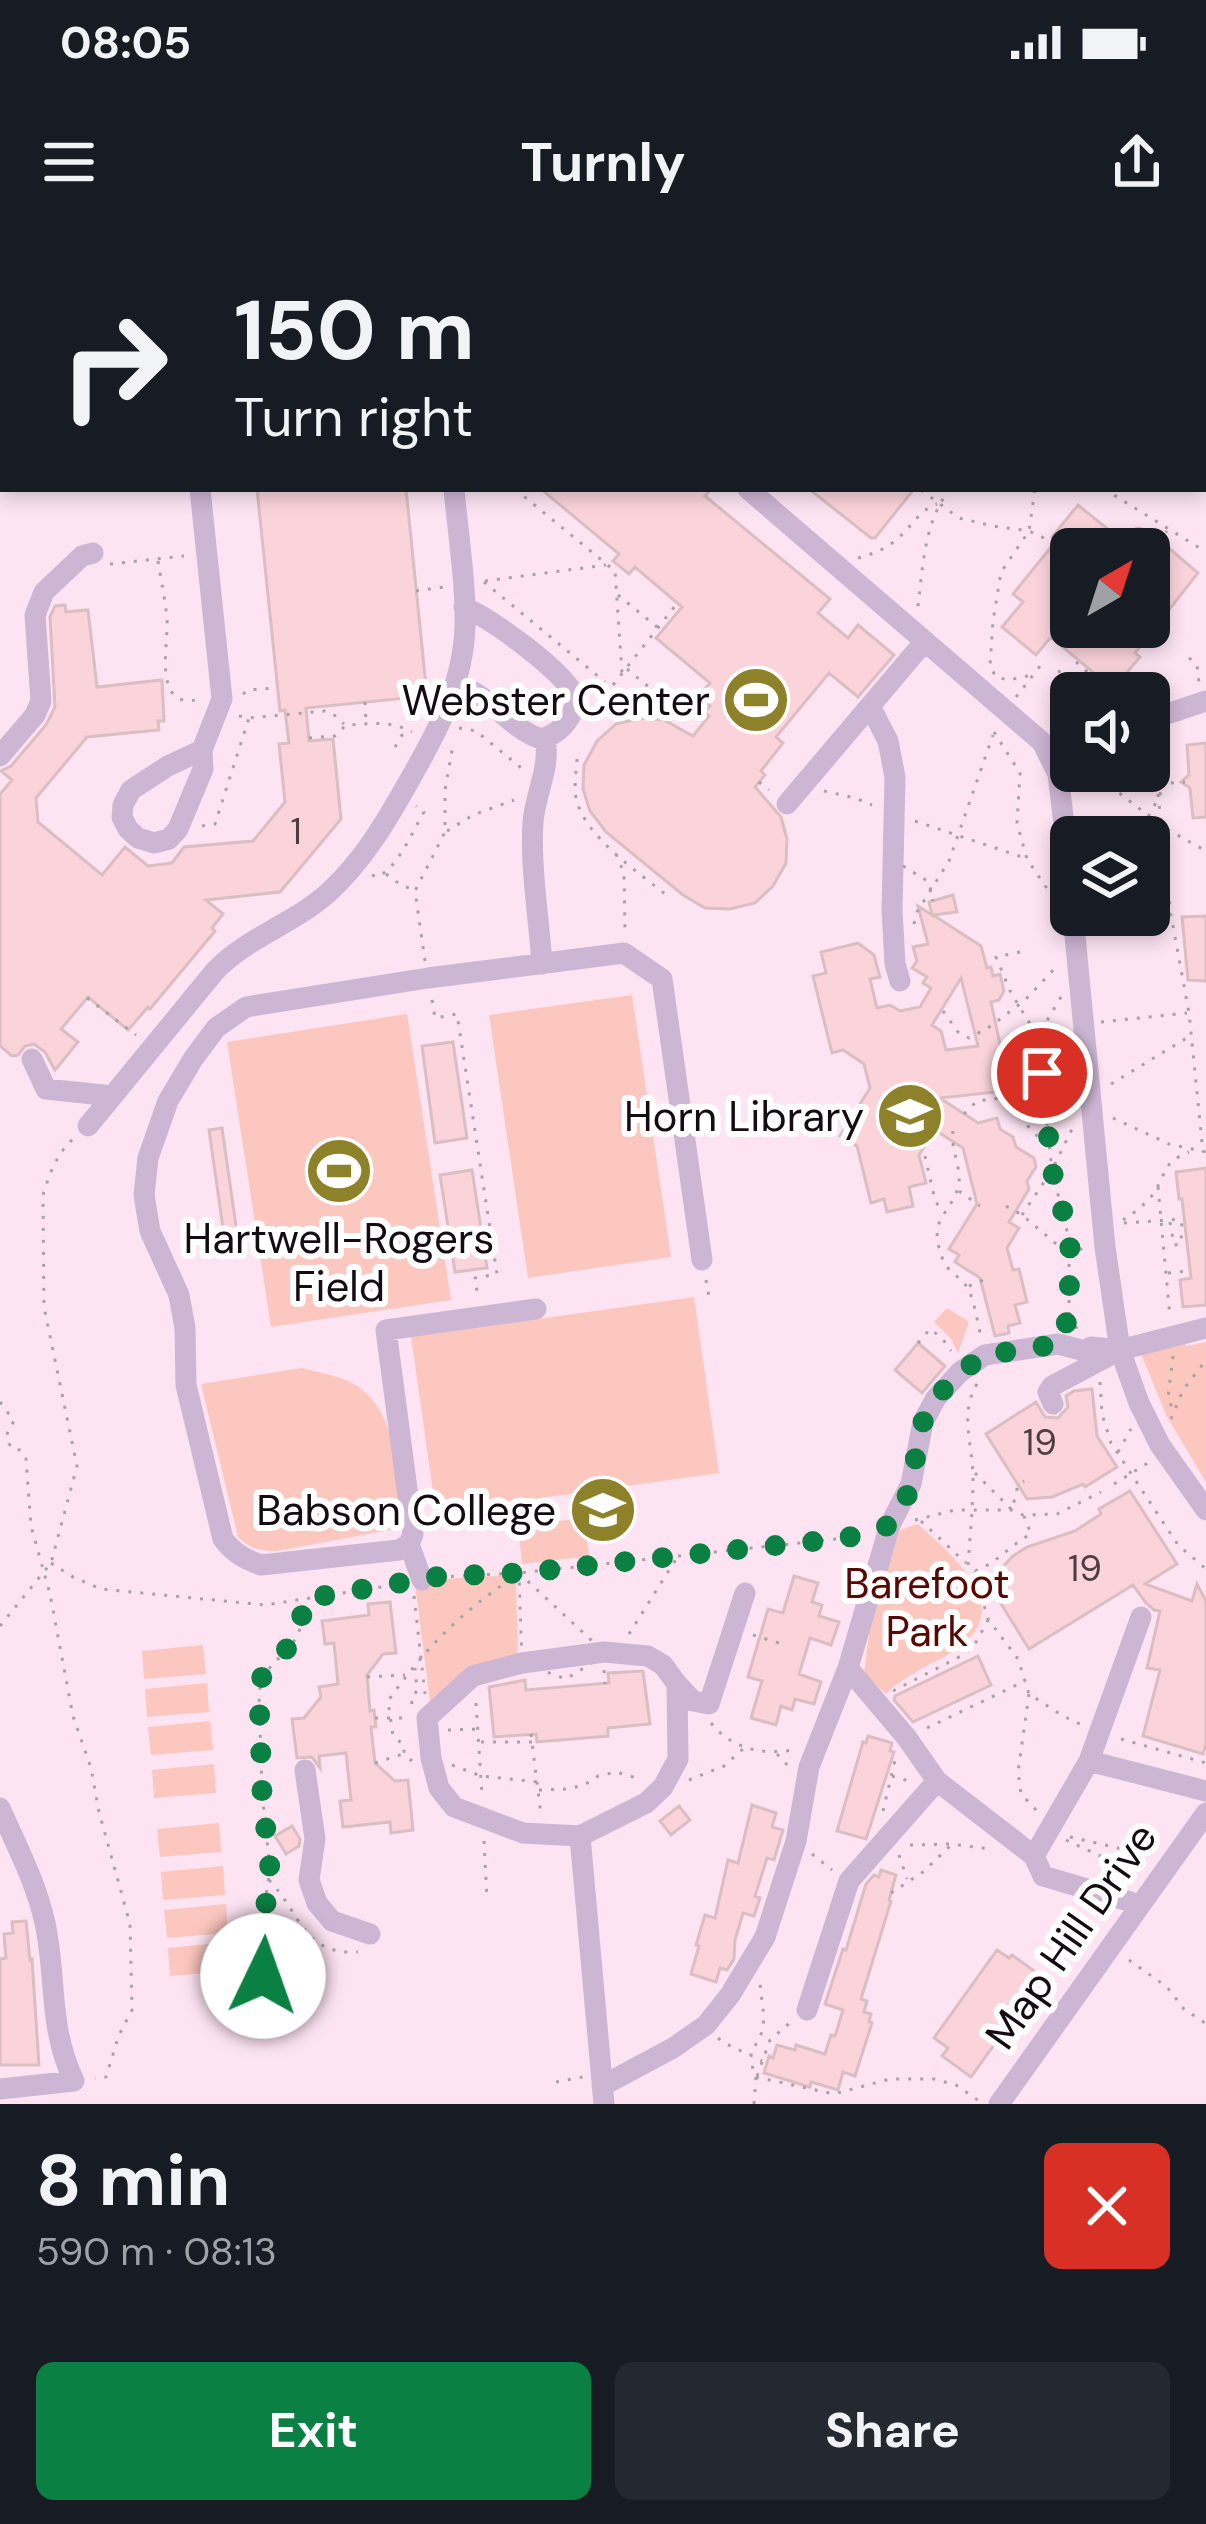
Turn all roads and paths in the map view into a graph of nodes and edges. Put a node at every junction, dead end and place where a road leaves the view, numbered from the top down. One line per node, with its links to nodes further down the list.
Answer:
1 (200, 492): 57 (street)
2 (454, 492): 24 (street)
3 (519, 492): 19 (path)
4 (751, 492): 26 (street)
5 (923, 492): 9 (path)
6 (948, 492): 9 (path)
7 (1035, 492): 12 (path)
8 (1109, 492): 10 (path)
9 (938, 504): 12 (path); 18 (path); 26 (path)
10 (1166, 528)
11 (1170, 530): 14 (path)
12 (1029, 531): 13 (path); 31 (path)
13 (1050, 543)
14 (1206, 552)
15 (194, 557): 17 (path)
16 (102, 559): 17 (path); 58 (street)
17 (157, 559): 41 (path)
18 (857, 559)
19 (608, 565): 22 (path); 32 (path)
20 (449, 586): 21 (path)
21 (416, 591)
22 (616, 594): 25 (path); 29 (path)
23 (675, 606): 25 (path)
24 (464, 607): 33 (street); 53 (street)
25 (658, 628): 29 (path)
26 (919, 636): 40 (street); 42 (street)
27 (1076, 662): 30 (path)
28 (1041, 665): 31 (path)
29 (624, 670): 34 (path); 39 (path)
30 (1088, 672)
31 (1033, 675): 42 (path)
32 (605, 682)
33 (456, 685): 53 (street); 106 (street)
34 (613, 685)
35 (278, 688): 36 (path)
36 (240, 698)
37 (1206, 701): 45 (street)
38 (365, 702): 46 (path)
39 (668, 702)
40 (870, 706): 67 (street); 68 (street)
41 (199, 708)
42 (1006, 709): 50 (path); 56 (street)
43 (235, 715): 44 (path)
44 (249, 718): 47 (path); 71 (path)
45 (1170, 718)
46 (367, 724): 47 (path); 49 (path)
47 (346, 725): 52 (path)
48 (454, 728): 63 (path)
49 (406, 729): 51 (path); 55 (path)
50 (994, 732): 74 (path); 77 (path)
51 (419, 736)
52 (309, 738)
53 (544, 739): 63 (street)
54 (453, 741): 73 (path)
55 (395, 747)
56 (1050, 747)
57 (202, 750): 57 (street)
58 (0, 756)
59 (577, 759): 76 (path)
60 (759, 782): 67 (path)
61 (1170, 782): 62 (path)
62 (1185, 782)
63 (538, 789): 73 (path); 91 (street)
64 (818, 790): 68 (path)
65 (1115, 792): 69 (path)
66 (1158, 794): 69 (path); 70 (path)
67 (787, 804)
68 (895, 814): 74 (path); 93 (street)
69 (1148, 816)
70 (1161, 816)
71 (193, 827)
72 (1170, 831): 75 (path)
73 (445, 832): 81 (path)
74 (959, 835): 77 (path); 86 (path)
75 (1206, 851)
76 (616, 853): 82 (path); 89 (path)
77 (1027, 859): 80 (path)
78 (903, 866): 83 (path, bridge)
79 (386, 873): 81 (path)
80 (1050, 889)
81 (415, 891): 92 (path)
82 (670, 898)
83 (933, 901)
84 (1170, 905): 85 (path)
85 (1171, 915): 97 (path)
86 (913, 926)
87 (1069, 936): 108 (street)
88 (1020, 952): 95 (path)
89 (624, 953): 91 (street); 129 (street)
90 (1066, 961): 95 (path)
91 (542, 964): 92 (street)
92 (428, 978): 135 (path); 159 (street)
93 (900, 981)
94 (1059, 999): 100 (path)
95 (1018, 1006): 96 (path); 100 (path)
96 (943, 1011)
97 (1189, 1013): 98 (path); 99 (path)
98 (1095, 1022)
99 (1191, 1035): 104 (path); 115 (path)
100 (1039, 1036): 101 (path)
101 (1040, 1052): 103 (path); 103 (path)
102 (32, 1059): 106 (street)
103 (1042, 1073): 105 (path)
104 (1101, 1089)
105 (1043, 1093): 107 (path); 113 (path)
106 (112, 1096): 110 (street)
107 (1002, 1097): 109 (path); 113 (path)
108 (1091, 1112): 114 (path); 139 (street)
109 (964, 1114)
110 (88, 1126): 161 (path)
111 (953, 1131): 119 (path)
112 (1081, 1133): 117 (path)
113 (1050, 1150): 117 (path)
114 (1191, 1150): 115 (path); 118 (path)
115 (1205, 1152)
116 (925, 1156): 122 (path)
117 (1052, 1170): 123 (path); 127 (path)
118 (1157, 1187): 125 (path); 125 (path)
119 (957, 1190): 120 (path); 122 (path)
120 (980, 1206)
121 (1006, 1206): 123 (path)
122 (942, 1215): 133 (path)
123 (1022, 1215): 128 (path)
124 (1170, 1220): 124 (path); 125 (path)
125 (1160, 1221): 131 (path)
126 (1090, 1238): 127 (path)
127 (1070, 1239): 128 (path)
128 (1069, 1254): 138 (path)
129 (702, 1260)
130 (1190, 1271): 131 (path)
131 (1166, 1273): 137 (path)
132 (988, 1278): 133 (path)
133 (968, 1286): 140 (path)
134 (536, 1309): 135 (street)
135 (482, 1316): 159 (street)
136 (1206, 1328): 137 (street)
137 (1172, 1335): 139 (street); 141 (path)
138 (1058, 1344): 139 (street); 140 (street)
139 (1120, 1350): 144 (street); 155 (street)
140 (990, 1355): 148 (path); 158 (street)
141 (1206, 1360)
142 (1099, 1371): 146 (path)
143 (0, 1402): 164 (path)
144 (1053, 1404)
145 (1132, 1427): 146 (path)
146 (1118, 1453): 149 (path)
147 (1152, 1460): 149 (path)
148 (974, 1472): 153 (path); 154 (path)
149 (1130, 1474): 151 (path); 163 (path)
150 (1024, 1480): 154 (path)
151 (1114, 1484)
152 (1101, 1492): 156 (path)
153 (971, 1510): 154 (path); 157 (path); 162 (path)
154 (1012, 1510): 156 (path)
155 (1206, 1510)
156 (1023, 1514): 165 (path)
157 (920, 1519): 158 (path); 162 (path)
158 (900, 1523): 160 (path); 178 (street)
159 (409, 1544): 167 (street)
160 (679, 1554): 166 (path); 175 (path)
161 (51, 1563): 164 (path); 169 (path)
162 (968, 1565): 165 (path)
163 (1206, 1569)
164 (44, 1572): 172 (path); 233 (path)
165 (974, 1572): 171 (path)
166 (519, 1573): 167 (path); 175 (path); 176 (path); 177 (path)
167 (422, 1580)
168 (746, 1593): 173 (street)
169 (304, 1599): 176 (path); 225 (path)
170 (1141, 1617): 190 (street)
171 (988, 1618): 182 (path); 184 (path)
172 (0, 1626)
173 (734, 1628): 174 (path); 183 (street)
174 (782, 1644)
175 (611, 1653): 177 (street); 183 (street)
176 (422, 1654): 179 (path); 188 (path)
177 (522, 1663): 180 (street)
178 (848, 1668): 184 (street); 192 (street)
179 (407, 1674): 181 (path); 187 (path)
180 (473, 1676): 188 (street); 189 (path)
181 (367, 1677)
182 (1024, 1681): 190 (path); 193 (path)
183 (677, 1684): 212 (street)
184 (879, 1705): 193 (street)
185 (706, 1714): 192 (path)
186 (375, 1718): 187 (path)
187 (391, 1720): 188 (path); 196 (path)
188 (428, 1724): 189 (path); 197 (street)
189 (479, 1730): 194 (path)
190 (1101, 1733): 198 (street); 200 (path)
191 (531, 1734): 195 (path)
192 (822, 1737): 213 (street)
193 (907, 1738): 203 (street)
194 (479, 1742): 195 (path); 202 (path)
195 (532, 1742): 204 (path)
196 (404, 1754): 199 (path); 205 (path)
197 (431, 1758): 202 (path); 205 (street)
198 (1089, 1761): 206 (street); 210 (street)
199 (374, 1763)
200 (1206, 1763)
201 (305, 1770): 223 (street)
202 (481, 1776): 204 (path); 209 (path)
203 (937, 1781): 216 (street); 218 (street)
204 (538, 1782): 211 (path)
205 (439, 1788): 209 (street)
206 (1206, 1791)
207 (0, 1808): 233 (street)
208 (1206, 1813): 217 (street, Map Hill Drive)
209 (482, 1817): 211 (street); 221 (path)
210 (1048, 1832): 216 (street); 217 (path); 217 (path)
211 (543, 1835): 212 (street)
212 (580, 1836): 235 (street)
213 (796, 1841): 218 (path); 229 (street)
214 (951, 1844): 219 (path)
215 (895, 1847): 219 (path)
216 (1034, 1856): 222 (street)
217 (1156, 1873): 222 (street, Map Hill Drive)
218 (849, 1880): 227 (street)
219 (908, 1881): 220 (path)
220 (891, 1893)
221 (487, 1899)
222 (1139, 1907): 239 (street, Map Hill Drive)
223 (370, 1934)
224 (1126, 1954): 228 (path)
225 (253, 1978)
226 (760, 1983): 230 (path)
227 (806, 2010): 231 (path)
228 (1204, 2024)
229 (706, 2025): 230 (path); 235 (street)
230 (751, 2054): 231 (path); 232 (path)
231 (764, 2062): 232 (path)
232 (757, 2077): 237 (path); 238 (path)
233 (74, 2081): 236 (street)
234 (556, 2082): 235 (path)
235 (602, 2087)
236 (0, 2089)
237 (754, 2104)
238 (982, 2104)
239 (999, 2104)

